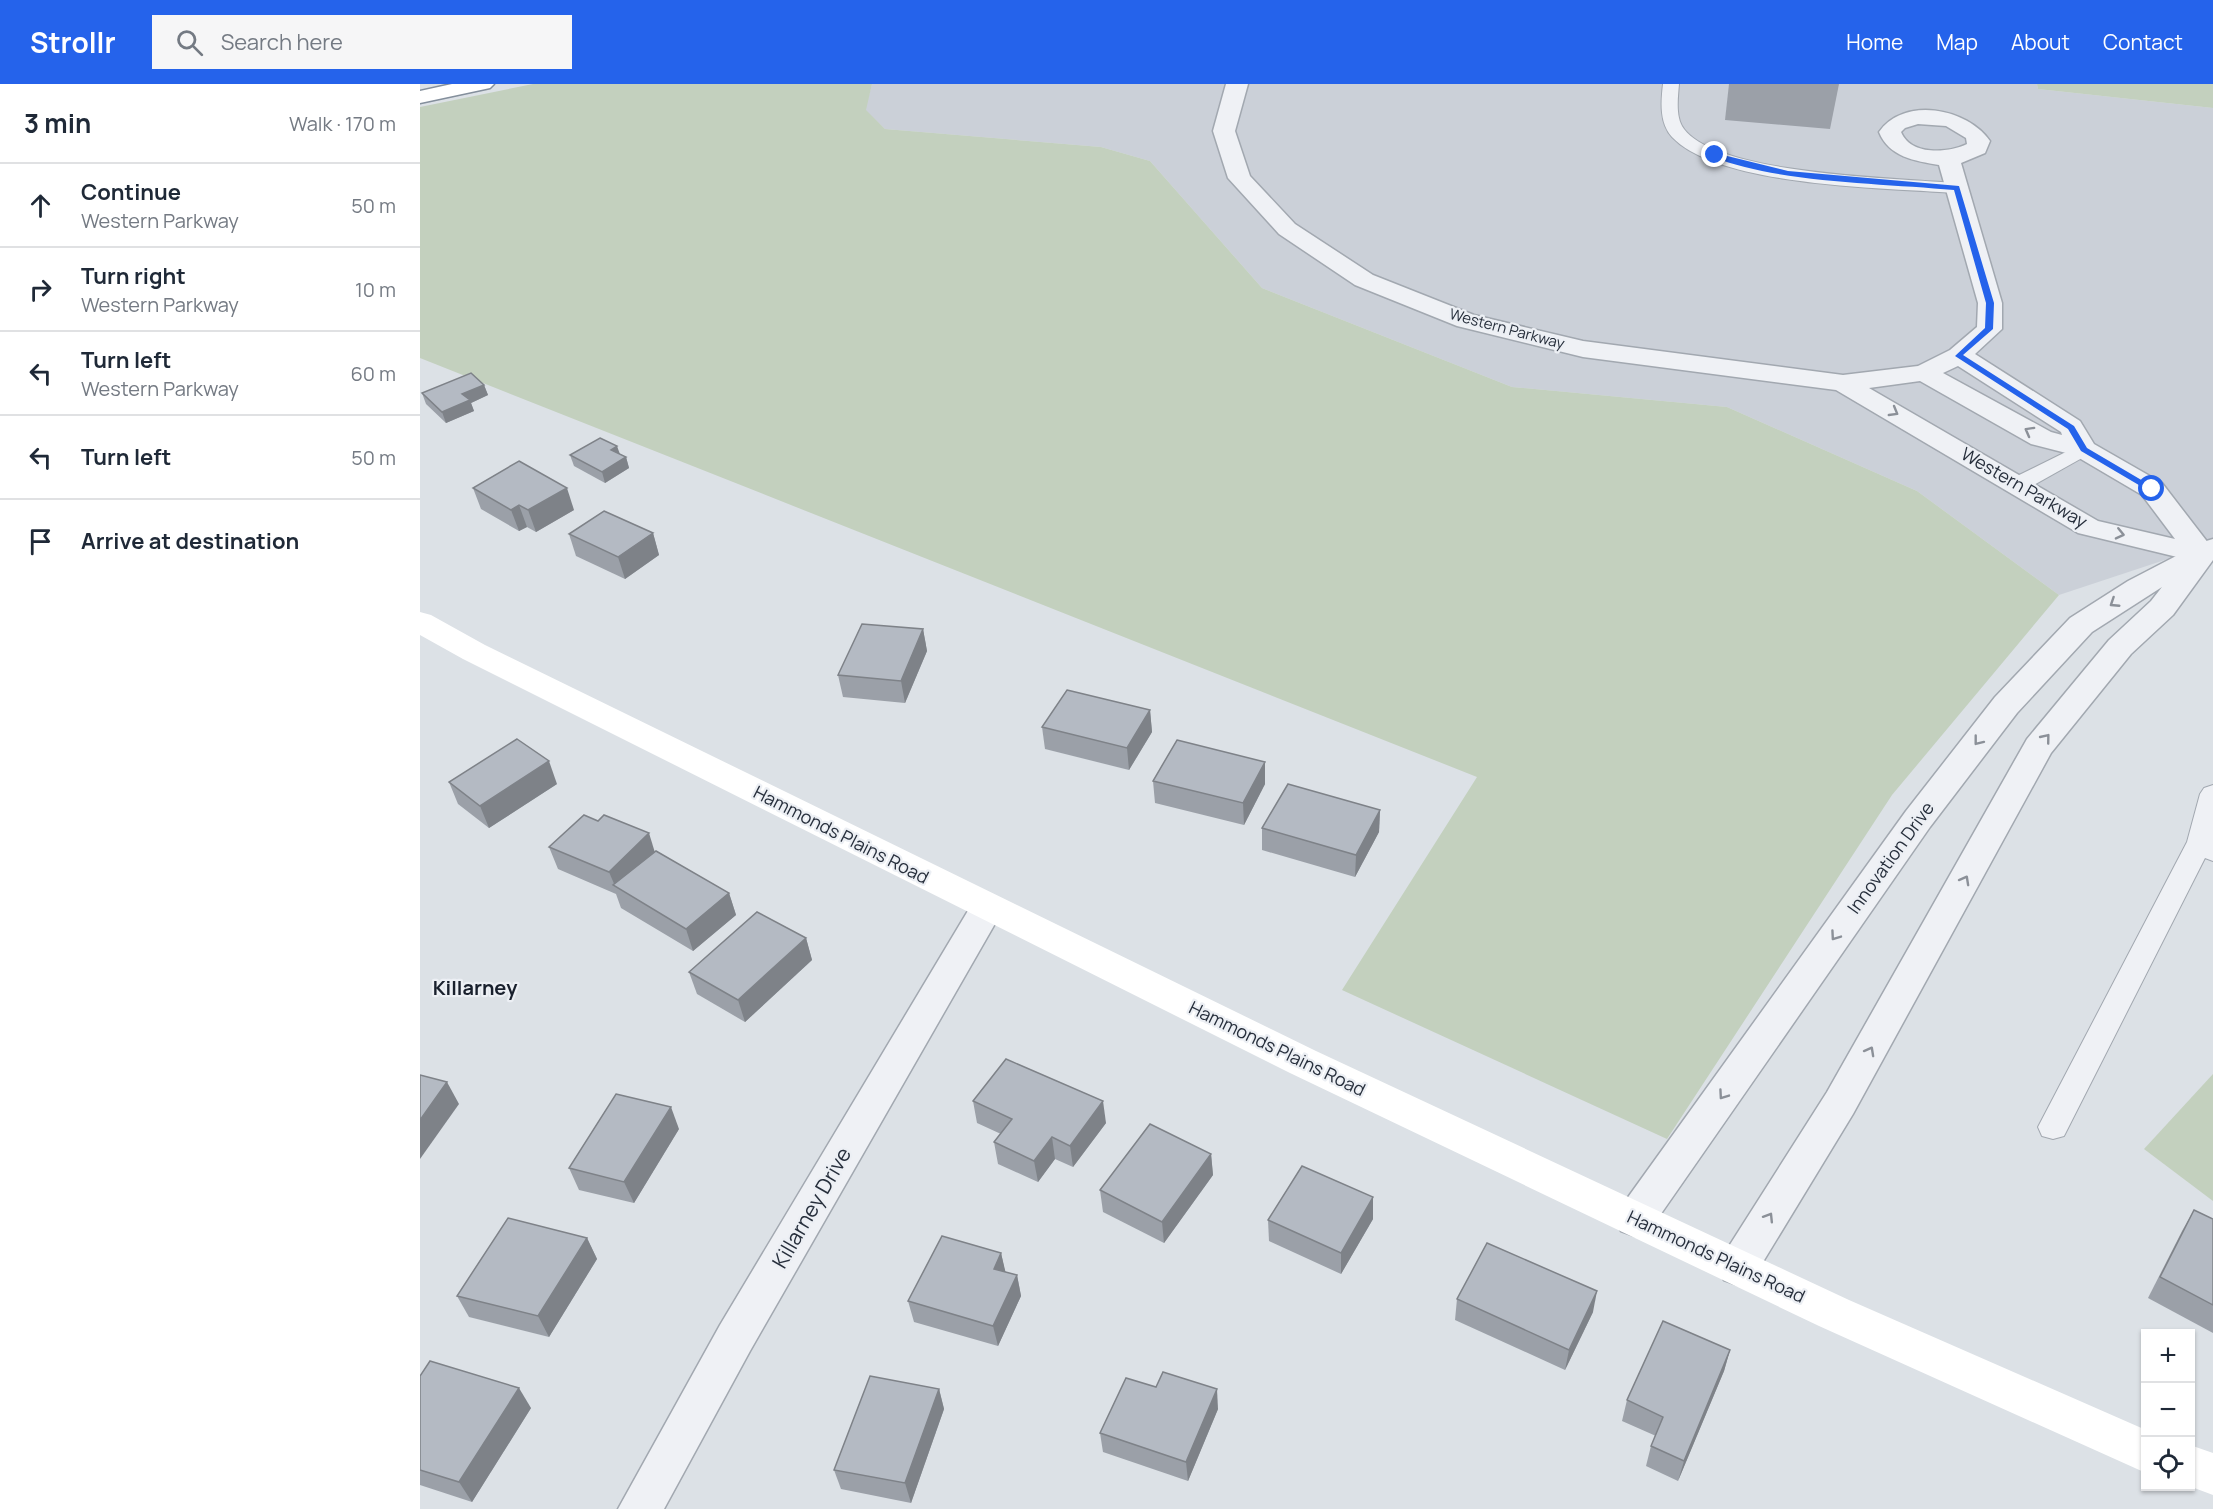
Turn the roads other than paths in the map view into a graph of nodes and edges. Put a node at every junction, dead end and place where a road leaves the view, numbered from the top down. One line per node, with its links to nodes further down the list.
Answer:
1 (483, 84): 4 (main road)
2 (1237, 84): 9 (street, Western Parkway)
3 (1671, 84): 6 (lane)
4 (420, 97)
5 (1947, 158): 6 (street, Western Parkway)
6 (1956, 188): 7 (street, Western Parkway)
7 (1959, 356): 8 (street, Western Parkway); 10 (street)
8 (1924, 374): 9 (street, Western Parkway); 10 (street, one-way to 8)
9 (1843, 383): 11 (street, Western Parkway, one-way to 11)
10 (2084, 449): 11 (lane); 12 (street)
11 (2017, 485): 12 (street, Western Parkway, one-way to 12)
12 (2209, 554): 18 (street, Innovation Drive, one-way to 18); 19 (street, one-way to 12)
13 (420, 622): 16 (main road, Hammonds Plains Road)
14 (2213, 794): 15 (lane)
15 (2207, 847): 17 (lane)
16 (987, 908): 18 (main road, Hammonds Plains Road); 23 (street, Killarney Drive)
17 (2053, 1127)
18 (1635, 1219): 19 (main road, Hammonds Plains Road)
19 (1738, 1267): 20 (main road, Hammonds Plains Road)
20 (2141, 1450)
21 (2195, 1468): 22 (main road)
22 (2213, 1473)
23 (640, 1509)

